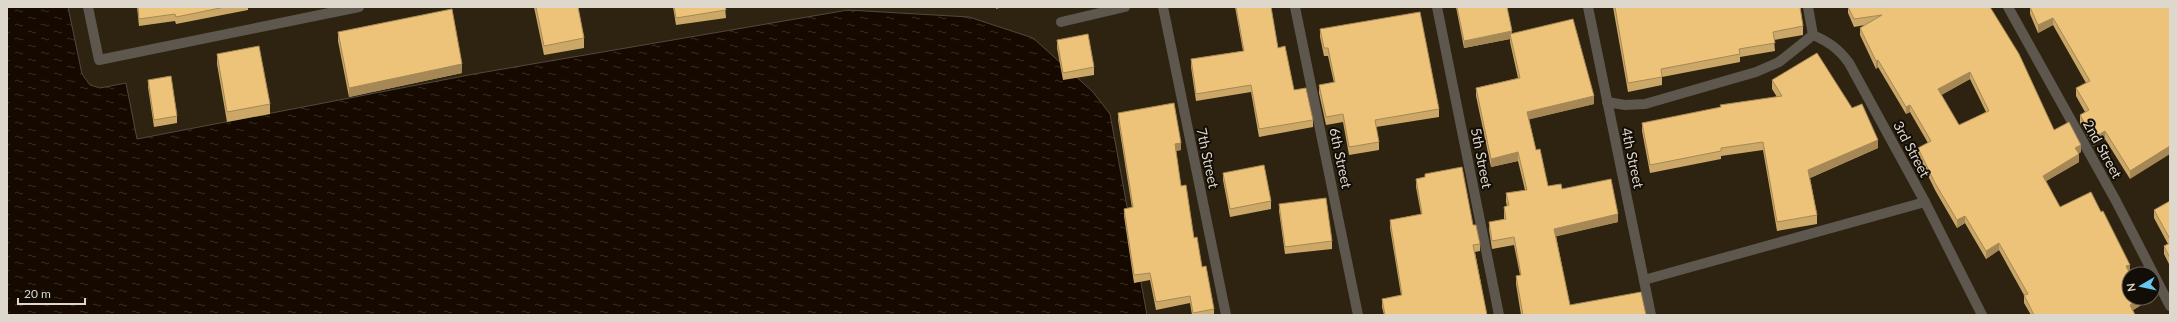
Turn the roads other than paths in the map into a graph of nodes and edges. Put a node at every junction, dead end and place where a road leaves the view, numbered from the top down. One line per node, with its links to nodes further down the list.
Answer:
1 (88, 7): 2 (street)
2 (359, 7)
3 (1125, 7): 10 (street)
4 (1163, 7): 16 (street, 7th Street)
5 (1295, 7): 17 (street, 6th Street)
6 (1437, 7): 18 (street, 5th Street)
7 (1588, 7): 12 (street, 4th Street)
8 (1808, 7): 11 (street)
9 (2008, 7): 15 (street, 2nd Street)
10 (1061, 22)
11 (1814, 35): 12 (street); 13 (street, 3rd Street)
12 (1607, 102): 14 (street, 4th Street)
13 (1925, 202): 14 (street); 20 (street, 3rd Street)
14 (1644, 280): 19 (street, 4th Street)
15 (2170, 306)
16 (1226, 315)
17 (1358, 315)
18 (1499, 315)
19 (1651, 315)
20 (1982, 315)

